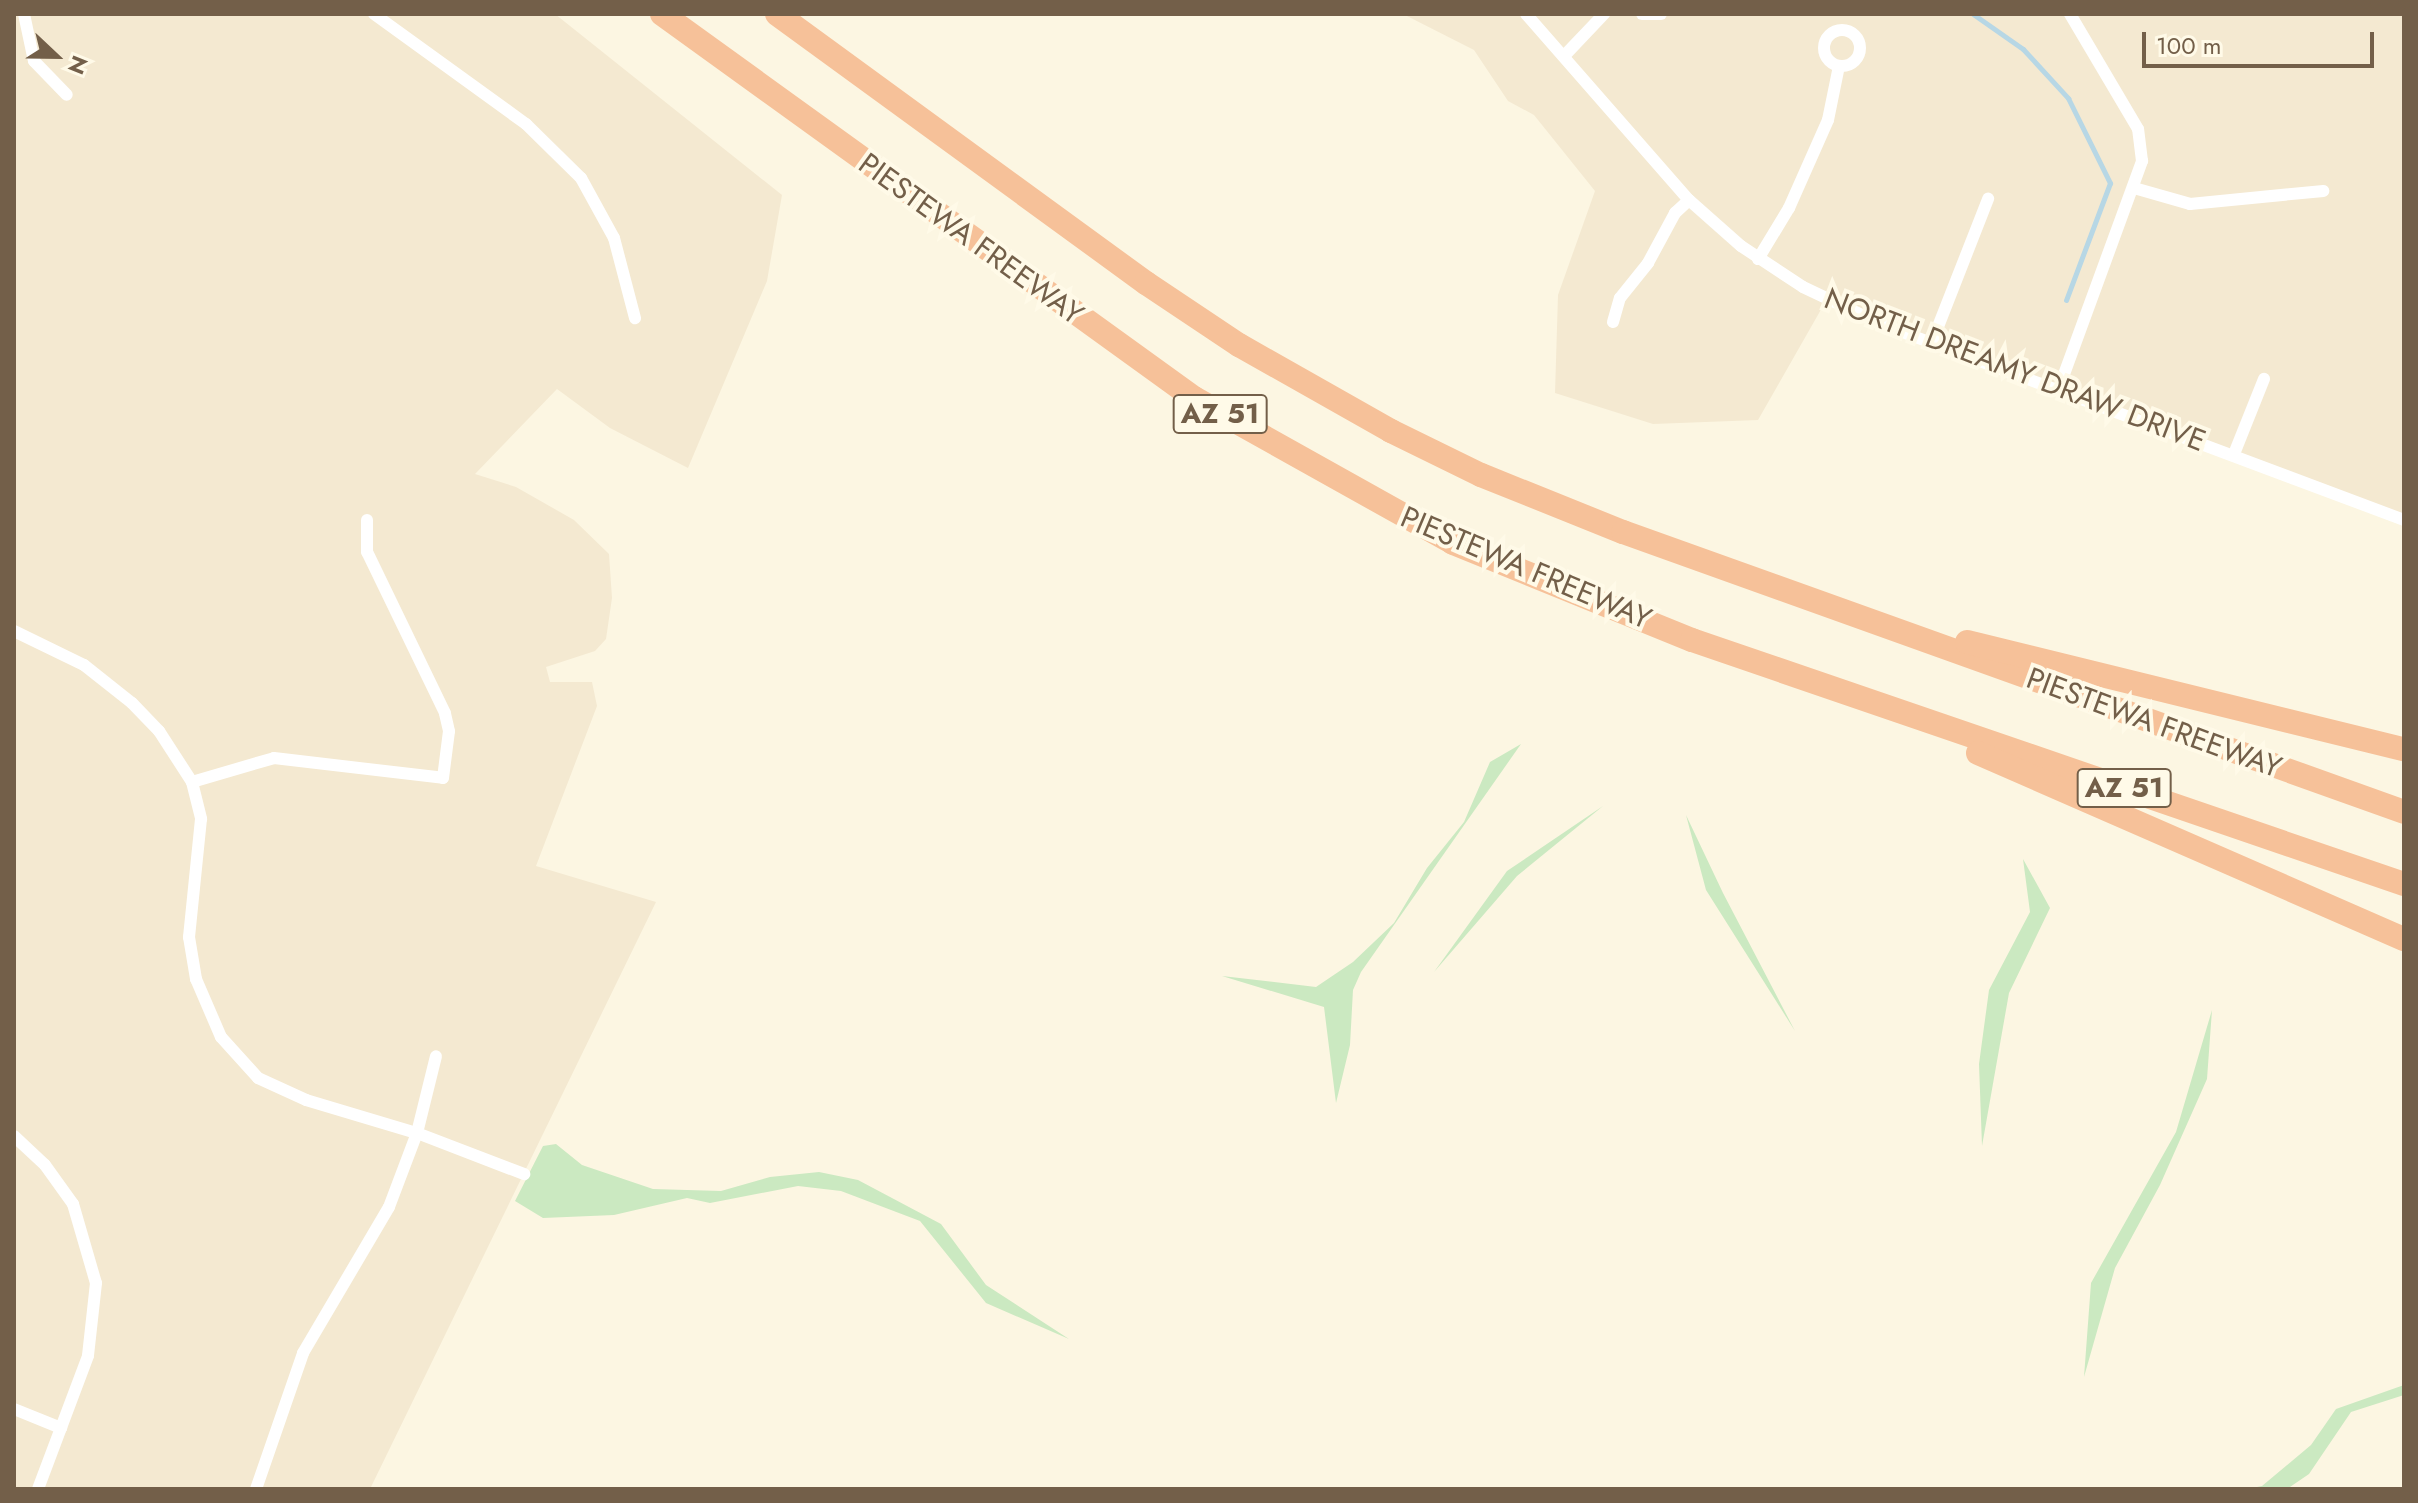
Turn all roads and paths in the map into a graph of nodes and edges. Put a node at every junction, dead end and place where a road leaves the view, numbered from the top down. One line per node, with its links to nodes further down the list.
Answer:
1 (24, 14): 12 (street)
2 (374, 14): 18 (street)
3 (662, 14): 28 (highway, PIESTEWA FREEWAY / AZ 51)
4 (777, 14): 26 (highway, PIESTEWA FREEWAY / AZ 51)
5 (1526, 14): 10 (street, NORTH DREAMY DRAW DRIVE)
6 (1604, 14): 10 (street)
7 (1642, 14): 8 (street)
8 (1661, 14)
9 (2070, 14): 13 (street)
10 (1565, 55): 16 (street, NORTH DREAMY DRAW DRIVE)
11 (1839, 66): 17 (street)
12 (67, 95)
13 (2134, 188): 14 (street); 22 (street)
14 (2323, 191)
15 (1988, 199): 20 (street)
16 (1689, 200): 17 (street, NORTH DREAMY DRAW DRIVE); 19 (street)
17 (1758, 259): 20 (street, NORTH DREAMY DRAW DRIVE)
18 (635, 318)
19 (1613, 322)
20 (1932, 342): 22 (street, NORTH DREAMY DRAW DRIVE)
21 (2264, 379): 23 (street, NORTH DREAMY DRAW DRIVE)
22 (2059, 388): 23 (street, NORTH DREAMY DRAW DRIVE)
23 (2234, 454): 25 (street, NORTH DREAMY DRAW DRIVE)
24 (367, 520): 30 (street)
25 (2404, 520)
26 (1859, 616): 29 (highway); 31 (highway, PIESTEWA FREEWAY / AZ 51)
27 (14, 631): 30 (street)
28 (1845, 692): 32 (highway, PIESTEWA FREEWAY / AZ 51); 33 (highway)
29 (2404, 749)
30 (192, 782): 35 (street)
31 (2404, 812)
32 (2404, 884)
33 (2404, 939)
34 (436, 1056): 35 (street)
35 (417, 1133): 37 (street); 41 (street)
36 (14, 1136): 39 (street)
37 (524, 1174)
38 (14, 1409): 39 (street)
39 (61, 1428): 40 (street)
40 (38, 1489)
41 (256, 1489)

